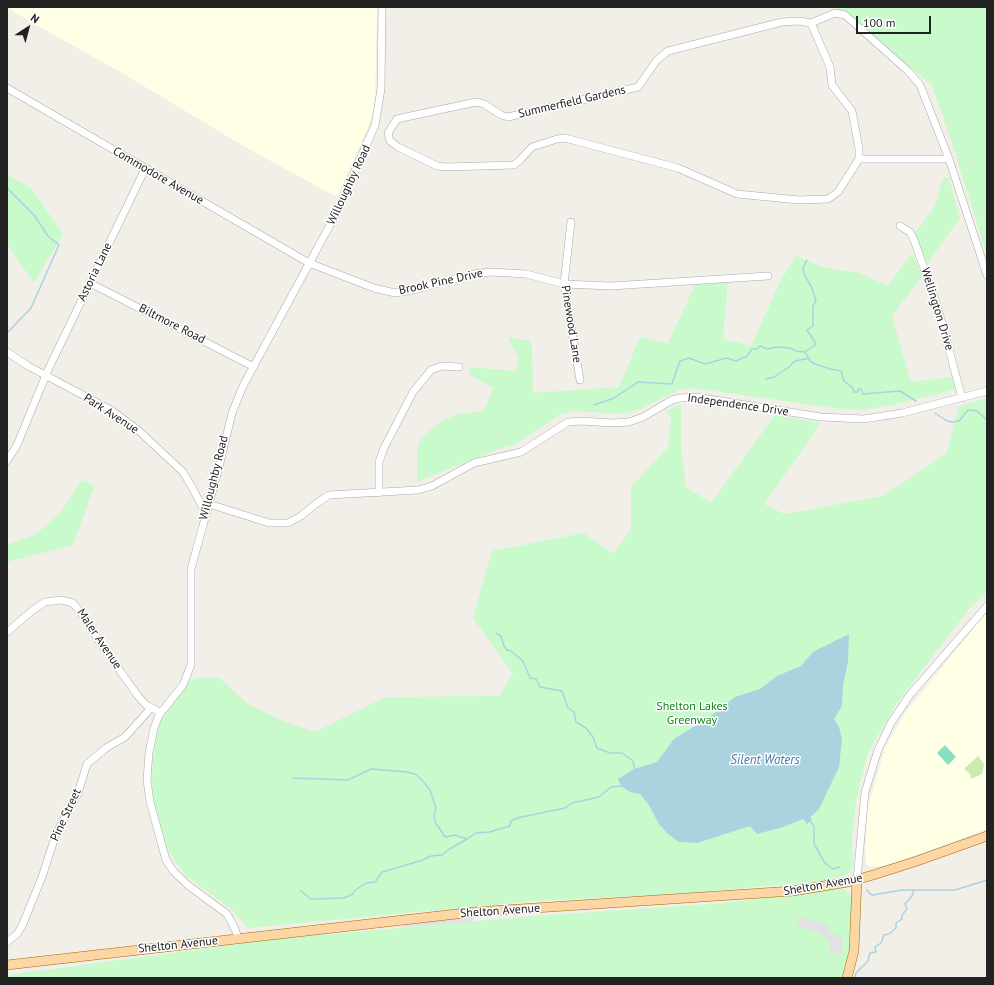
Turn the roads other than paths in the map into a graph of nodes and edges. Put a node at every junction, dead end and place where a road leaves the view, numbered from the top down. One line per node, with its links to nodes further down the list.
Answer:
1 (382, 7): 9 (street, Willoughby Road)
2 (811, 23): 4 (street); 4 (street, Summerfield Gardens); 5 (street)
3 (7, 88): 6 (street, Commodore Avenue)
4 (859, 159): 5 (street)
5 (949, 159): 10 (street)
6 (145, 169): 9 (street, Commodore Avenue); 12 (street, Astoria Lane)
7 (571, 222): 13 (street, Pinewood Lane)
8 (900, 226): 20 (street, Wellington Drive)
9 (309, 263): 13 (street, Brook Pine Drive); 15 (street, Willoughby Road)
10 (987, 275)
11 (768, 276): 13 (street, Brook Pine Drive)
12 (90, 283): 15 (street, Biltmore Road); 17 (street, Astoria Lane)
13 (564, 284): 18 (street, Pinewood Lane)
14 (7, 352): 17 (street, Park Avenue)
15 (254, 367): 24 (street, Willoughby Road)
16 (459, 367): 22 (street)
17 (46, 375): 21 (street, Astoria Lane); 23 (street, Park Avenue)
18 (580, 380)
19 (987, 391): 20 (street, Independence Drive)
20 (962, 398): 22 (street, Independence Drive)
21 (7, 462)
22 (379, 492): 24 (street, Independence Drive)
23 (197, 496): 24 (street); 25 (street, Park Avenue)
24 (210, 502): 25 (street, Willoughby Road)
25 (206, 514): 29 (street, Willoughby Road)
26 (987, 606): 31 (street)
27 (7, 632): 28 (street, Maler Avenue)
28 (151, 708): 29 (street, Maler Avenue); 33 (street, Pine Street)
29 (161, 712): 32 (street, Willoughby Road)
30 (987, 836): 31 (main road, Shelton Avenue)
31 (857, 879): 32 (main road, Shelton Avenue); 35 (main road)
32 (238, 938): 34 (main road, Shelton Avenue)
33 (7, 942)
34 (7, 965)
35 (847, 978)

